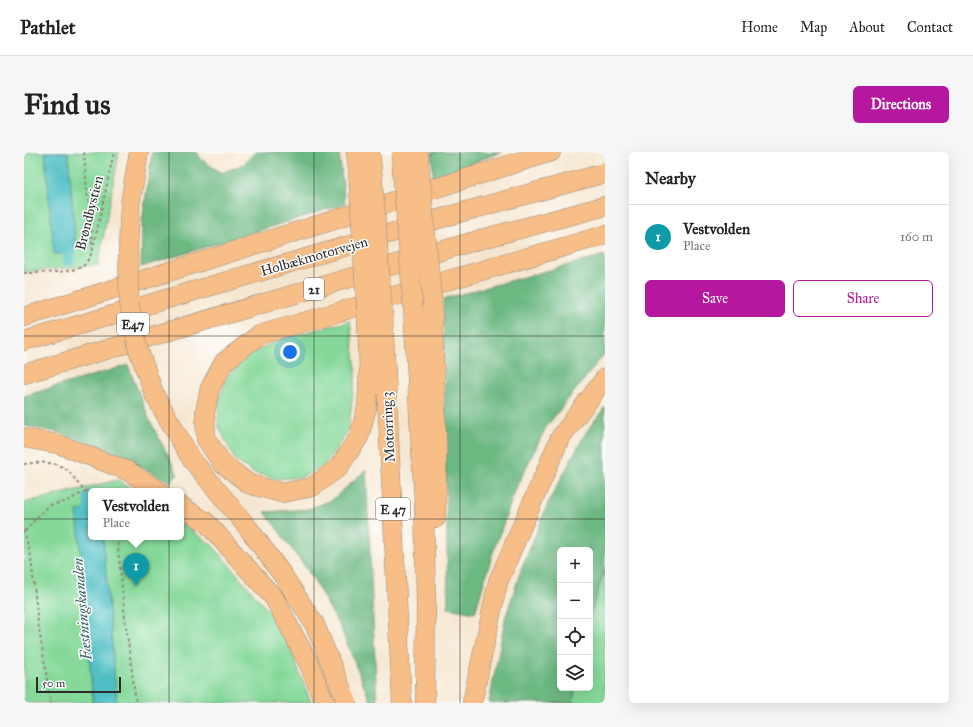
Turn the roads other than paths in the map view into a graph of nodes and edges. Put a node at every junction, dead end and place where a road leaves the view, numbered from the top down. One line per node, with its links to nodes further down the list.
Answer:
1 (139, 152): 18 (highway, E47, bridge)
2 (551, 152): 8 (highway)
3 (407, 153): 16 (highway, E 47, bridge); 16 (highway, bridge)
4 (364, 161): 9 (highway, Motorring 3 / E 47, bridge)
5 (605, 173): 10 (highway, Holbækmotorvejen / 21)
6 (605, 206): 11 (highway, 21)
7 (605, 235): 9 (highway)
8 (24, 317)
9 (375, 318): 19 (highway, Motorring 3 / E 47)
10 (24, 341)
11 (24, 374)
12 (605, 378): 21 (highway)
13 (24, 438): 14 (highway)
14 (154, 488)
15 (184, 508): 17 (highway)
16 (426, 605): 20 (highway, E 47)
17 (325, 703)
18 (347, 703)
19 (402, 703)
20 (425, 703)
21 (472, 703)

